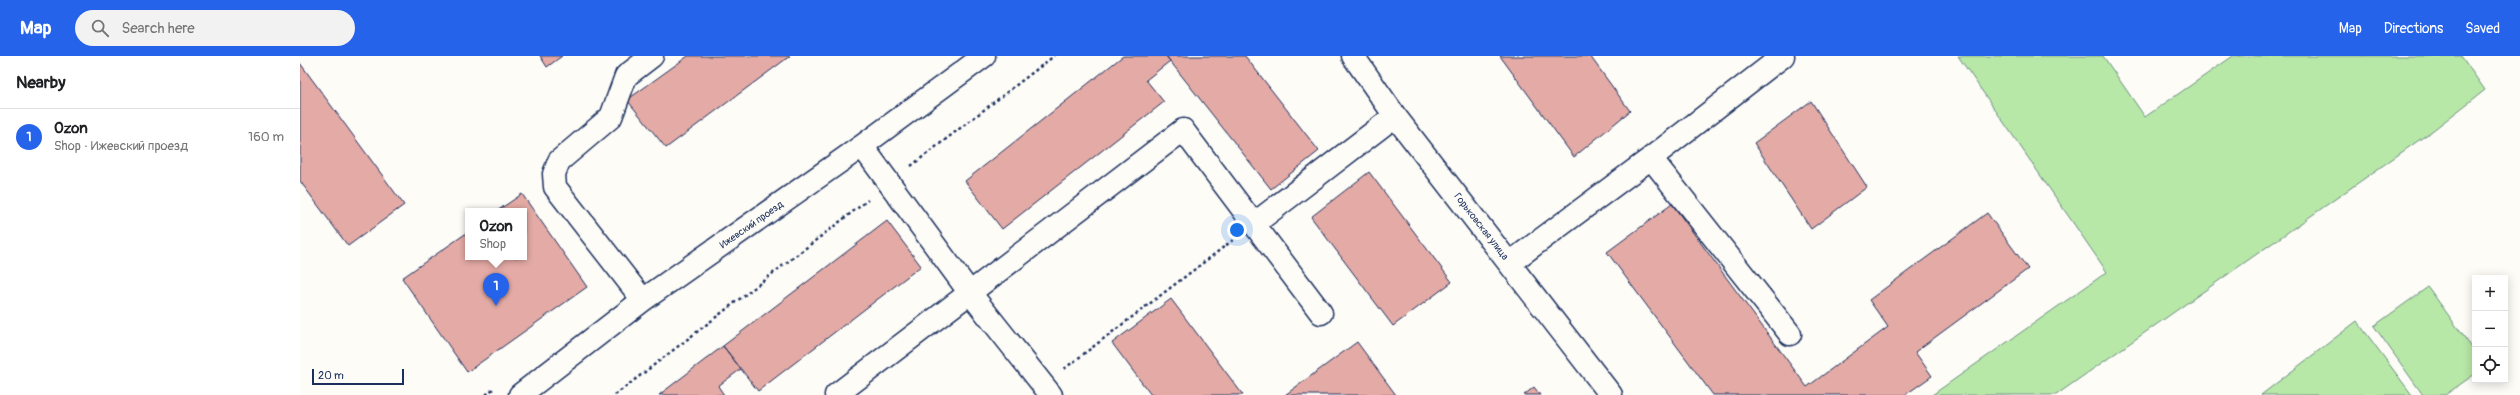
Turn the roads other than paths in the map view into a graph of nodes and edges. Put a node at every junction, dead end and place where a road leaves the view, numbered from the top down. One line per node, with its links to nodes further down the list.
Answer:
1 (652, 56): 11 (street)
2 (984, 56): 6 (street, Ижевский проезд)
3 (1353, 56): 5 (street, Горьковская улица)
4 (1783, 56): 7 (street)
5 (1395, 116): 8 (street); 9 (street, Горьковская улица)
6 (862, 146): 10 (street); 11 (street, Ижевский проезд)
7 (1651, 158): 9 (street); 13 (street)
8 (1254, 224): 10 (street); 12 (street)
9 (1511, 262): 17 (street, Горьковская улица)
10 (970, 293): 14 (street); 16 (street)
11 (643, 300): 15 (street, Ижевский проезд)
12 (1321, 313)
13 (1790, 334)
14 (1047, 390)
15 (520, 395)
16 (836, 395)
17 (1611, 395)

